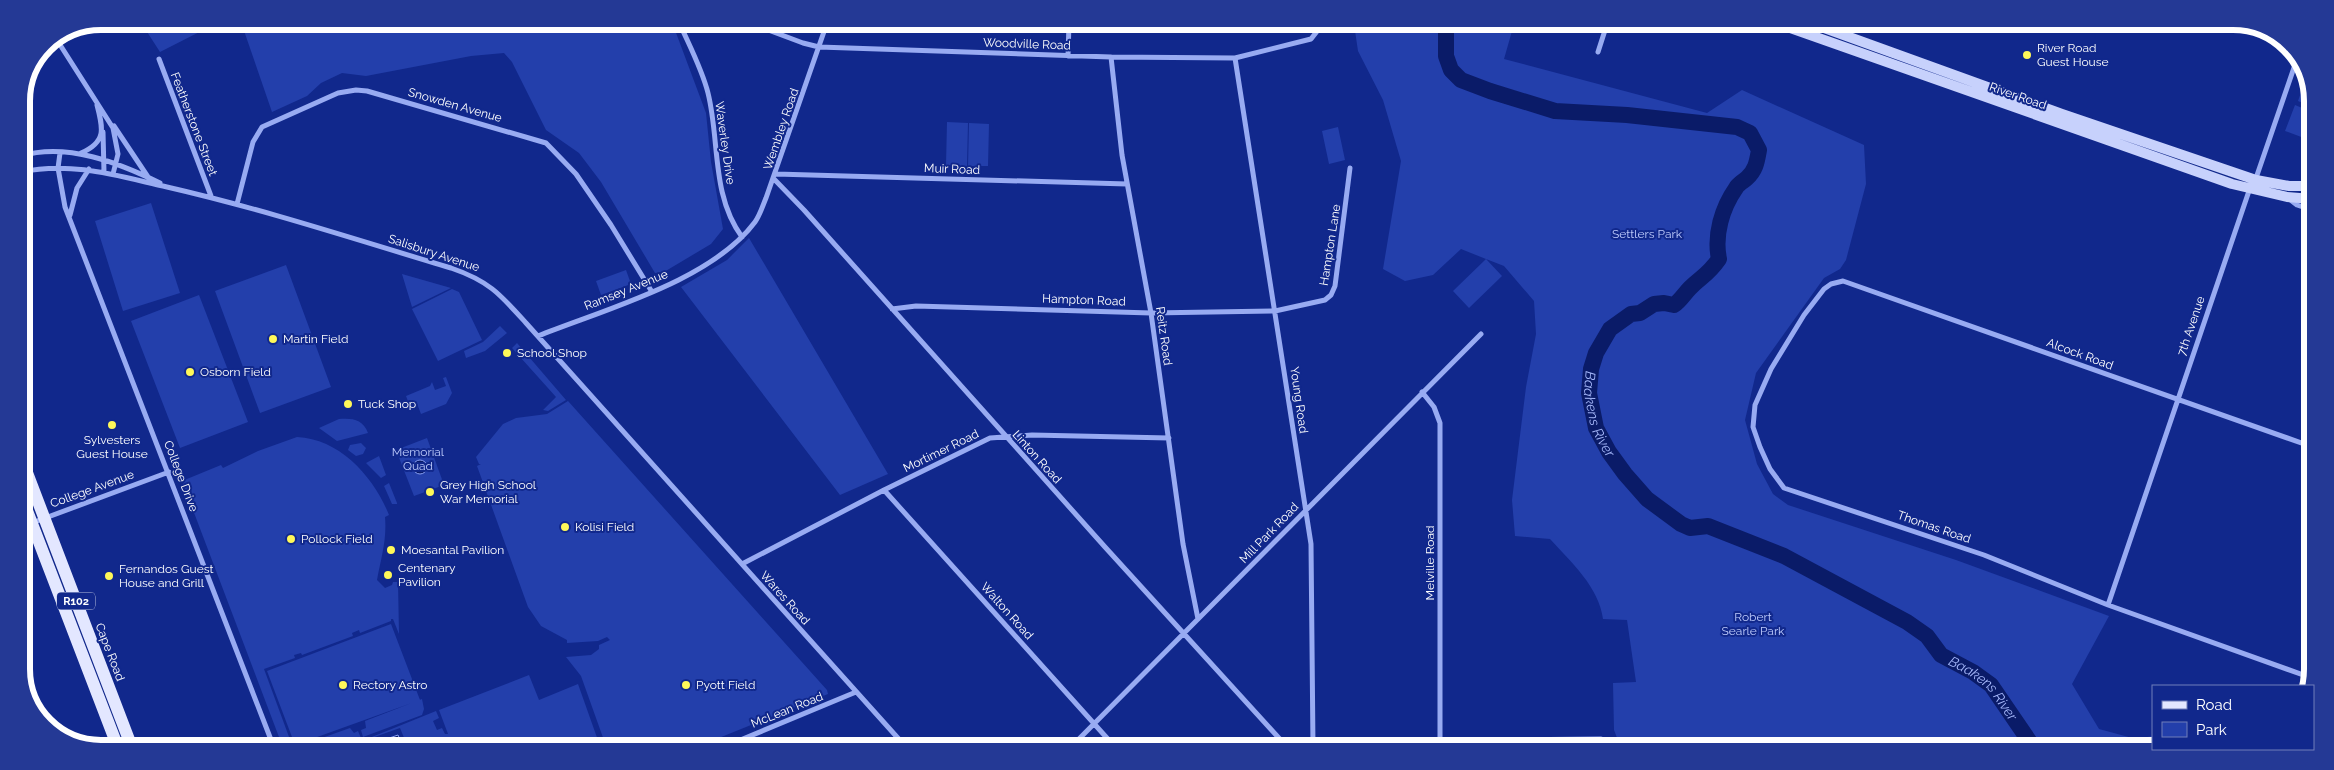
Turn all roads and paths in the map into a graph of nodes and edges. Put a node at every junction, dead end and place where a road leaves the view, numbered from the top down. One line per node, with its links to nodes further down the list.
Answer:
1 (682, 30): 46 (street, Waverley Drive)
2 (768, 30): 10 (street, Woodville Road)
3 (825, 30): 10 (street, Wembley Road)
4 (1068, 30): 12 (street)
5 (1318, 30): 14 (street, Woodville Road)
6 (1605, 30): 11 (street)
7 (1797, 30): 17 (main road, River Road)
8 (1831, 30): 17 (main road, River Road)
9 (59, 44): 18 (street)
10 (819, 47): 12 (street, Woodville Road); 34 (street, Wembley Road)
11 (1598, 52)
12 (1068, 56): 13 (street, Woodville Road)
13 (1111, 57): 14 (street, Woodville Road); 36 (street, Reitz Road)
14 (1235, 58): 50 (street, Young Road)
15 (159, 59): 40 (street, Featherstone Street)
16 (2294, 67): 35 (street, 7th Avenue)
17 (1994, 95): 21 (main road, River Road)
18 (97, 105): 19 (street); 20 (street)
19 (104, 112): 26 (street); 33 (street)
20 (103, 129): 23 (street); 25 (street)
21 (2104, 134): 35 (main road, River Road); 39 (main road, River Road)
22 (60, 153): 23 (street, Salisbury Avenue); 24 (street, Salisbury Avenue); 27 (street, College Drive)
23 (80, 154): 25 (street, Salisbury Avenue)
24 (30, 155)
25 (105, 160): 26 (street, Salisbury Avenue); 31 (street)
26 (116, 164): 32 (street); 33 (street, Salisbury Avenue)
27 (58, 168): 29 (street, Salisbury Avenue); 30 (street, Salisbury Avenue); 45 (street, College Drive)
28 (1350, 168): 50 (street, Hampton Lane)
29 (89, 169): 31 (street, Salisbury Avenue); 45 (street)
30 (30, 171)
31 (104, 172): 32 (street, Salisbury Avenue)
32 (113, 174): 38 (street, Salisbury Avenue)
33 (148, 177): 38 (street, Salisbury Avenue)
34 (775, 177): 36 (street, Muir Road); 46 (street, Wembley Road); 49 (street, Linton Road)
35 (2256, 180): 37 (main road, River Road); 39 (street, 7th Avenue)
36 (1127, 184): 51 (street, Reitz Road)
37 (2304, 186)
38 (168, 187): 40 (street, Salisbury Avenue)
39 (2249, 189): 41 (main road, River Road); 55 (street, 7th Avenue)
40 (210, 196): 43 (street, Salisbury Avenue)
41 (2288, 198): 42 (main road, River Road); 44 (street)
42 (2304, 199)
43 (238, 204): 48 (street, Snowden Avenue); 53 (street, Salisbury Avenue)
44 (2304, 207)
45 (70, 215): 60 (street, College Drive)
46 (742, 237): 48 (street, Ramsey Avenue)
47 (1844, 281): 55 (street, Alcock Road); 65 (street, Thomas Road)
48 (652, 292): 53 (street, Ramsey Avenue)
49 (892, 309): 51 (street, Hampton Road); 56 (street, Linton Road)
50 (1275, 311): 51 (street, Hampton Road); 62 (street, Young Road)
51 (1151, 312): 57 (street, Reitz Road)
52 (1481, 334): 54 (street, Mill Park Road)
53 (538, 336): 59 (street, Salisbury Avenue)
54 (1422, 392): 62 (street, Mill Park Road); 81 (street, Melville Road)
55 (2177, 398): 58 (street, Alcock Road); 65 (street, 7th Avenue)
56 (1005, 436): 57 (street, Mortimer Road); 61 (street, Mortimer Road); 67 (street, Linton Road)
57 (1168, 438): 66 (street, Reitz Road)
58 (2304, 444)
59 (651, 463): 64 (street, Wares Road)
60 (169, 472): 63 (street, College Avenue); 74 (street, College Drive)
61 (884, 490): 64 (street, Mortimer Road); 70 (street, Walton Road)
62 (1305, 510): 66 (street, Mill Park Road); 80 (street, Young Road)
63 (32, 522): 72 (main road, Cape Road / R102); 73 (main road, Cape Road / R102)
64 (742, 564): 69 (street, Wares Road)
65 (2108, 605): 68 (street, Thomas Road)
66 (1198, 619): 67 (street, Mill Park Road)
67 (1183, 634): 70 (street, Mill Park Road); 79 (street, Linton Road)
68 (2303, 675)
69 (856, 692): 75 (street, McLean Road); 76 (street, Wares Road)
70 (1094, 723): 77 (street, Mill Park Road); 78 (street, Walton Road)
71 (1601, 739): 81 (street)
72 (114, 740)
73 (129, 740)
74 (271, 740)
75 (740, 740)
76 (900, 740)
77 (1077, 740)
78 (1109, 740)
79 (1281, 740)
80 (1314, 740)
81 (1440, 740)

